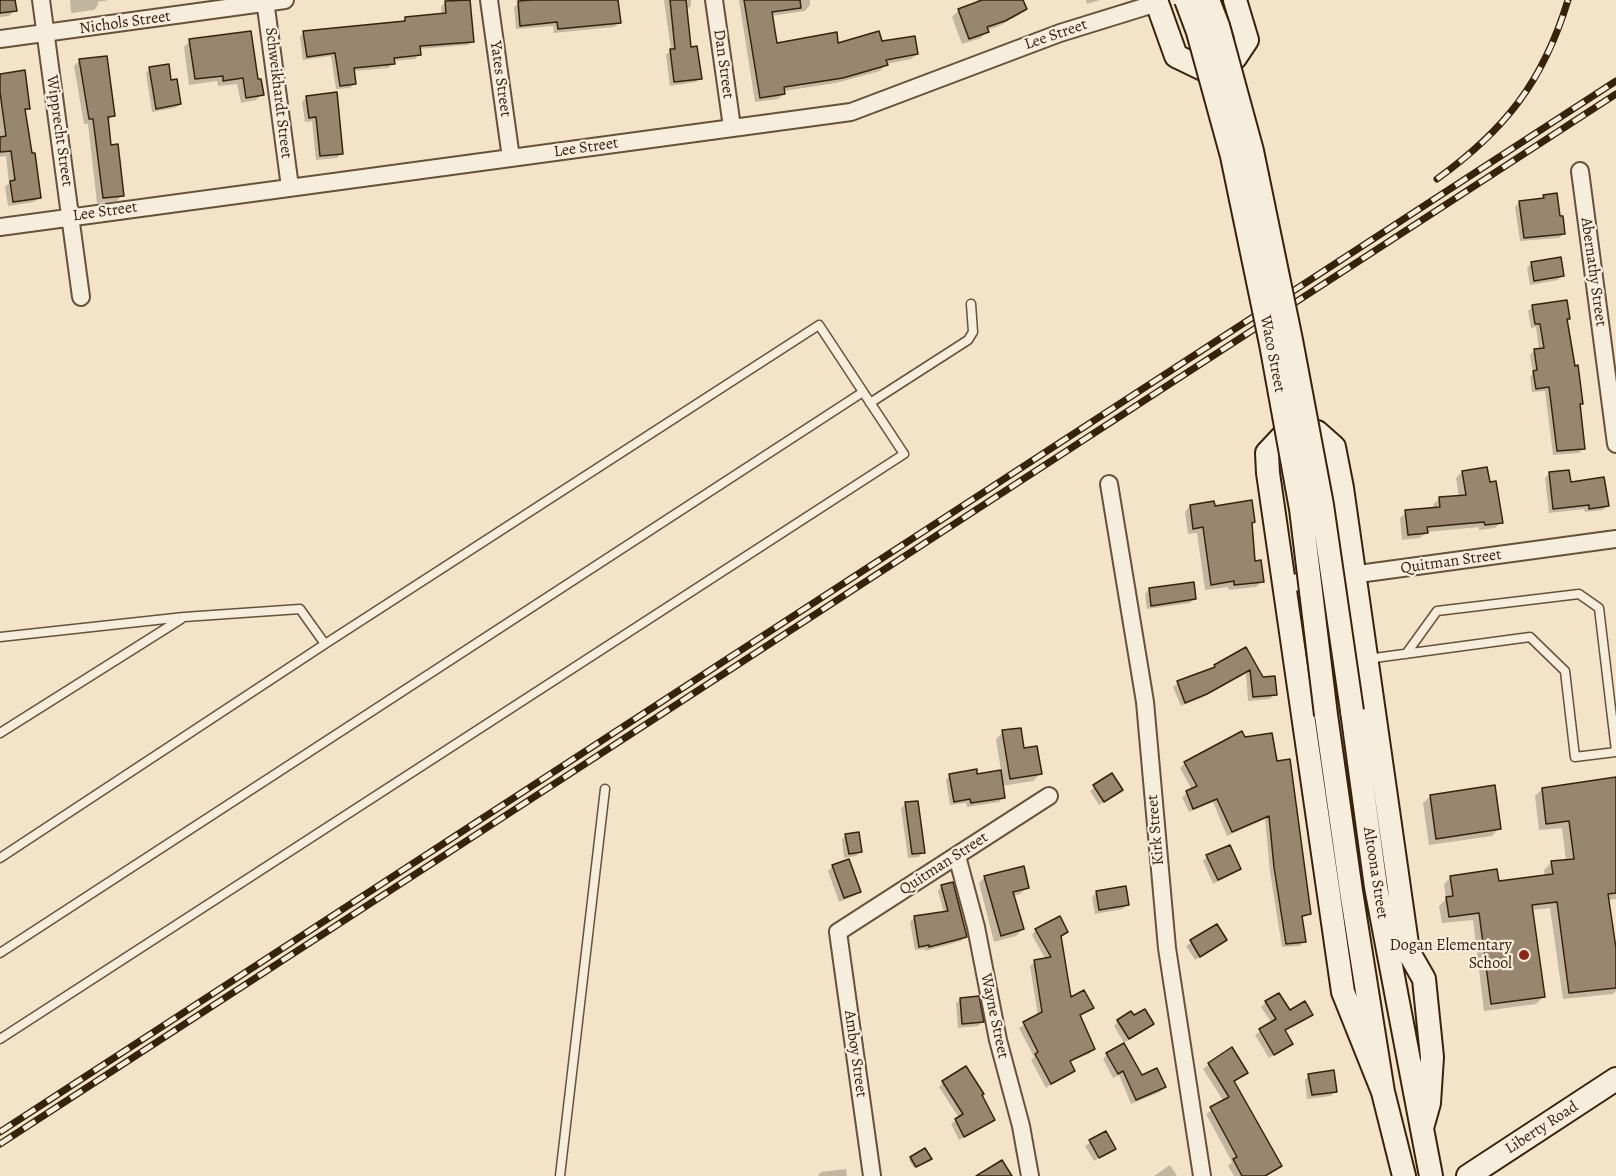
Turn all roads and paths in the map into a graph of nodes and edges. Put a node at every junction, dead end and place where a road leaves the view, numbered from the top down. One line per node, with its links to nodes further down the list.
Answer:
1 (41, 0): 10 (street, Wipprecht Street)
2 (285, 0): 8 (street, Nichols Street)
3 (489, 0): 13 (street, Yates Street)
4 (714, 0): 12 (street, Dan Street)
5 (1186, 0): 33 (main road, Waco Street, bridge)
6 (1208, 0): 32 (main road, Waco Street, bridge)
7 (1235, 0): 9 (main road)
8 (266, 1): 10 (street, Nichols Street); 15 (street, Schweikhardt Street)
9 (1156, 2): 12 (street, Lee Street)
10 (46, 34): 11 (street, Nichols Street); 16 (street, Wipprecht Street)
11 (0, 39)
12 (732, 127): 13 (street, Lee Street)
13 (511, 158): 15 (street, Lee Street)
14 (1580, 171): 22 (street, Abernathy Street)
15 (290, 187): 16 (street, Lee Street)
16 (71, 217): 17 (street, Lee Street); 18 (street, Wipprecht Street)
17 (0, 227)
18 (81, 297)
19 (971, 304): 21 (lane)
20 (863, 392): 21 (lane); 29 (lane); 42 (lane)
21 (870, 403): 44 (lane)
22 (1616, 444)
23 (1109, 484): 51 (street, Kirk Street)
24 (1616, 539): 25 (street, Quitman Street)
25 (1354, 575): 26 (street, Quitman Street); 26 (main road); 31 (main road)
26 (1285, 584): 46 (main road)
27 (183, 617): 28 (lane); 29 (lane); 34 (lane)
28 (0, 637)
29 (325, 644): 39 (lane)
30 (1406, 654): 31 (lane); 35 (lane); 35 (lane)
31 (1366, 660): 41 (main road)
32 (1352, 711): 43 (main road, Altoona Street)
33 (1326, 715): 46 (main road, Altoona Street)
34 (0, 734)
35 (1616, 752)
36 (605, 789): 48 (lane)
37 (1049, 796): 38 (street, Quitman Street)
38 (957, 856): 40 (street, Quitman Street); 50 (street, Wayne Street)
39 (0, 858)
40 (838, 932): 49 (street, Amboy Street)
41 (1408, 951): 43 (main road); 47 (main road)
42 (0, 953)
43 (1405, 1039): 47 (main road, Altoona Street)
44 (0, 1040)
45 (1616, 1079): 54 (main road, Liberty Road)
46 (1383, 1092): 52 (main road, Altoona Street)
47 (1422, 1128): 53 (main road, Altoona Street)
48 (560, 1176)
49 (872, 1176)
50 (1030, 1176)
51 (1202, 1176)
52 (1404, 1176)
53 (1431, 1176)
54 (1468, 1176)

